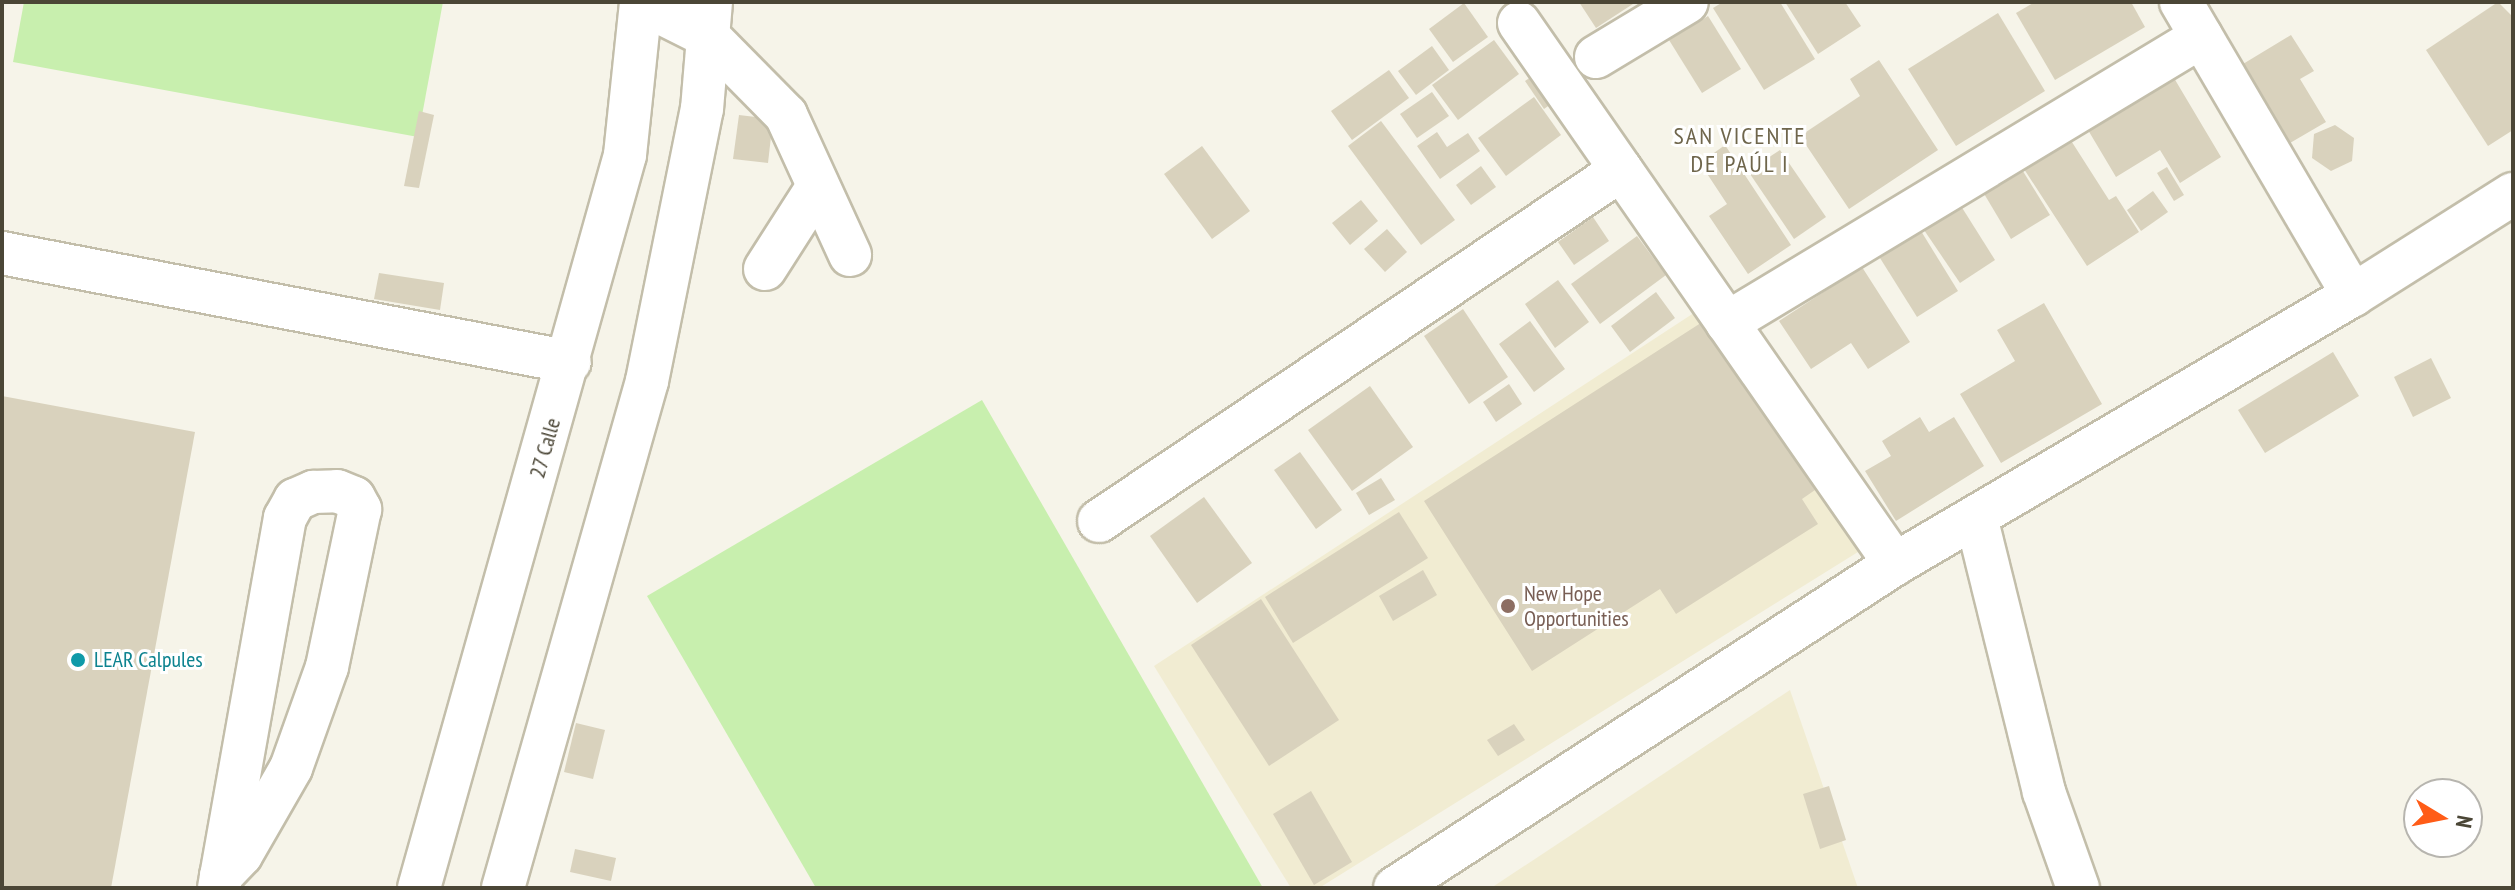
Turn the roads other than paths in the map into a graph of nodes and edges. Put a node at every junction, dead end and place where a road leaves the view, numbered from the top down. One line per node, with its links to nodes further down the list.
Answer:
1 (641, 2): 3 (street); 8 (street, 27 Calle)
2 (1687, 2): 6 (street)
3 (710, 19): 9 (street); 11 (street)
4 (2191, 20): 15 (street); 16 (street)
5 (1519, 23): 7 (street)
6 (1596, 57)
7 (1621, 170): 16 (street); 19 (street)
8 (617, 186): 11 (street); 17 (street, 27 Calle)
9 (818, 186): 13 (street); 14 (street)
10 (2513, 194): 15 (street)
11 (683, 202): 23 (street)
12 (2, 253): 17 (street)
13 (850, 255)
14 (765, 269)
15 (2353, 295): 18 (street)
16 (1727, 323): 20 (street)
17 (570, 362): 22 (street, 27 Calle)
18 (1976, 517): 20 (street); 25 (street)
19 (1099, 521)
20 (1895, 564): 24 (street)
21 (220, 882): 21 (street)
22 (419, 888)
23 (503, 888)
24 (1395, 888)
25 (2078, 888)

